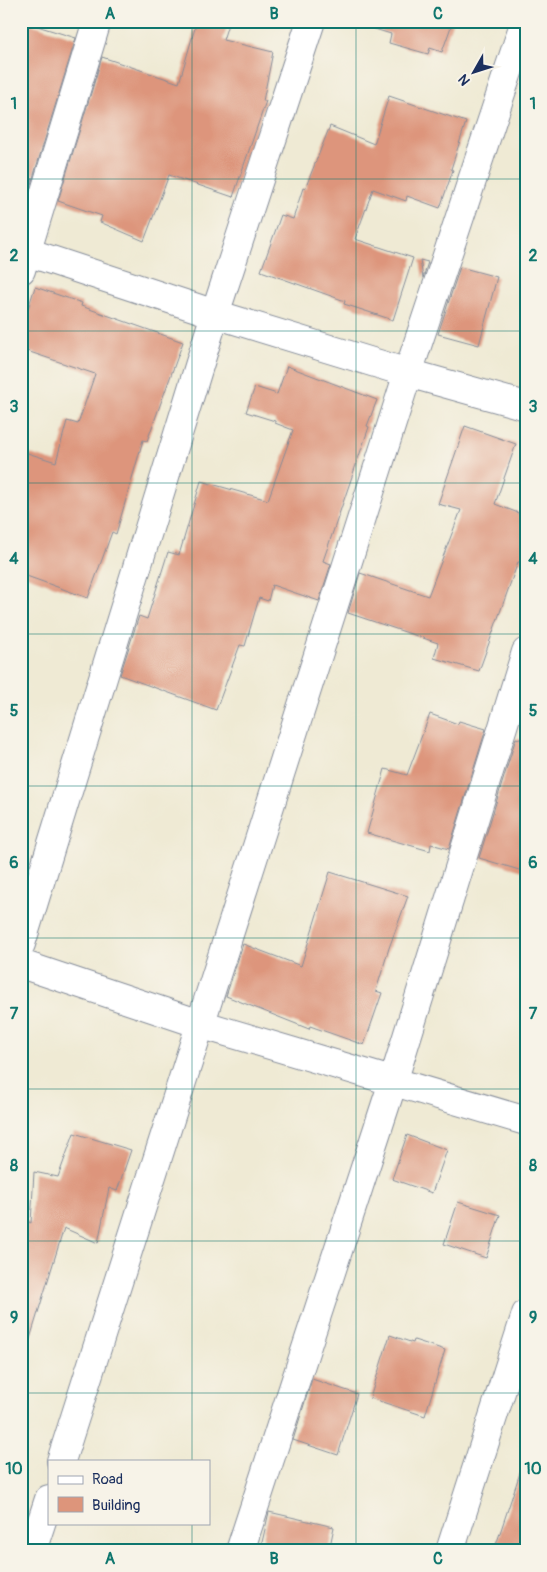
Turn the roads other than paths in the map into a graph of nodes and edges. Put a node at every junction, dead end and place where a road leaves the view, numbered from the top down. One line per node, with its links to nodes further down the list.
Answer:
1 (97, 21): 4 (street)
2 (311, 21): 5 (street)
3 (525, 21): 6 (street)
4 (23, 257): 5 (street)
5 (215, 314): 6 (street); 9 (street)
6 (408, 373): 7 (street); 11 (street)
7 (526, 406)
8 (526, 652): 12 (street)
9 (21, 944)
10 (21, 964): 11 (street)
11 (200, 1024): 12 (street); 15 (street)
12 (393, 1082): 13 (street); 18 (street)
13 (526, 1121)
14 (526, 1314): 19 (street)
15 (61, 1460)
16 (48, 1503): 17 (street)
17 (32, 1551)
18 (240, 1551)
19 (450, 1551)

